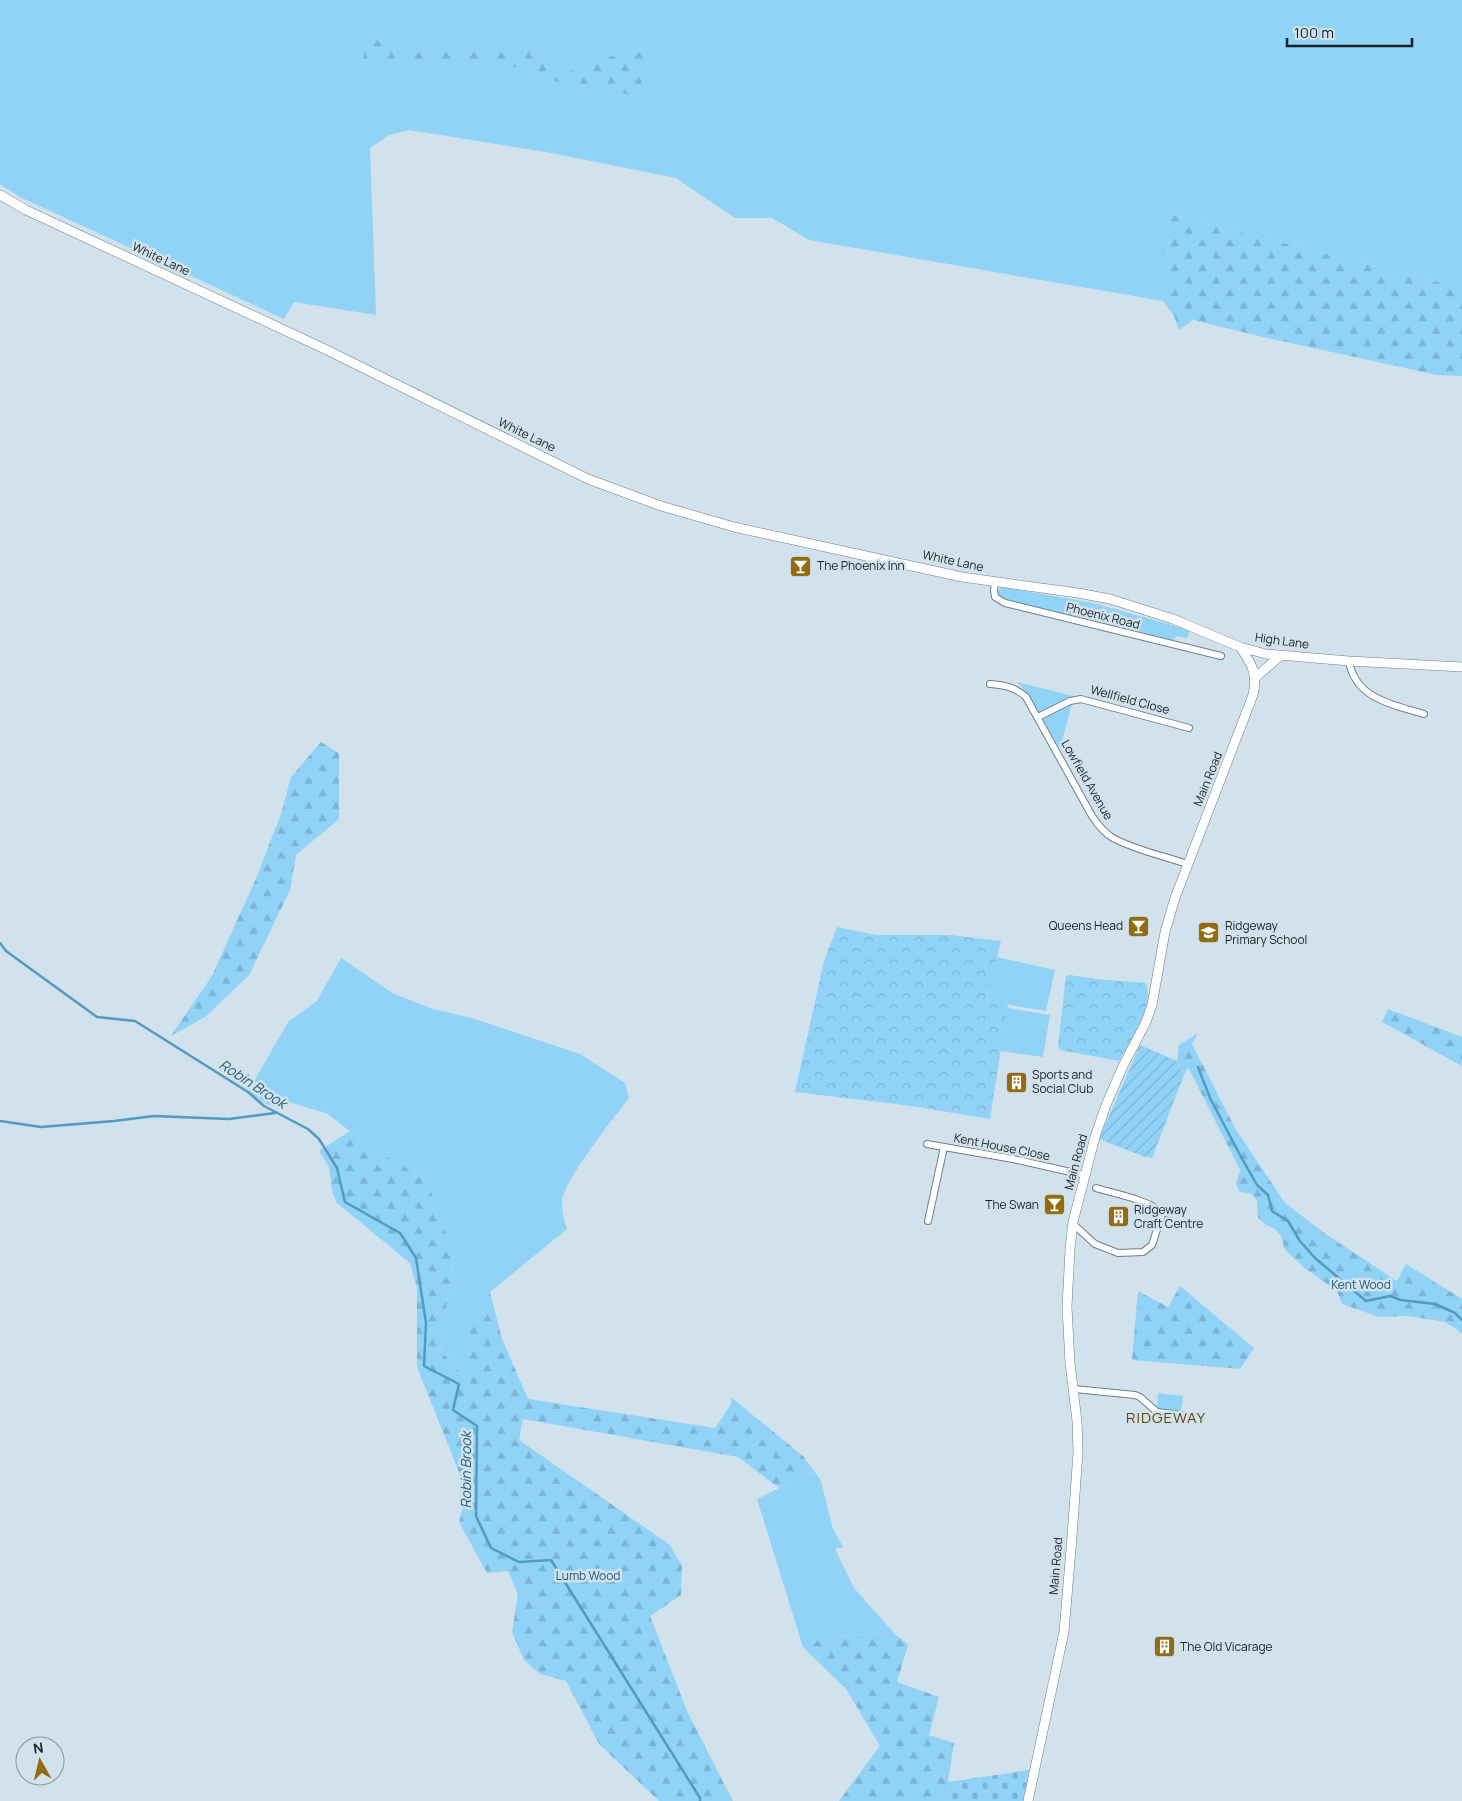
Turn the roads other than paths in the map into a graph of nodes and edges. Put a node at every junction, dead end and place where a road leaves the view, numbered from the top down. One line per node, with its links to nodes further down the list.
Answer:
1 (0, 194): 2 (main road, White Lane)
2 (995, 582): 3 (main road, White Lane); 5 (street, Phoenix Road)
3 (1078, 593): 4 (main road, High Lane)
4 (1240, 647): 6 (main road, High Lane); 9 (main road)
5 (1221, 656)
6 (1280, 656): 7 (main road, High Lane); 9 (main road)
7 (1350, 661): 8 (main road, High Lane); 11 (street)
8 (1462, 667)
9 (1256, 677): 14 (main road, Main Road)
10 (990, 684): 12 (street, Lowfield Avenue)
11 (1424, 714)
12 (1038, 717): 13 (street, Wellfield Close); 14 (street, Lowfield Avenue)
13 (1189, 728)
14 (1187, 864): 17 (main road, Main Road)
15 (927, 1144): 16 (street, Kent House Close)
16 (944, 1147): 17 (street, Kent House Close); 21 (street, Kent House Close)
17 (1084, 1175): 22 (main road, Main Road)
18 (1096, 1188): 20 (street)
19 (1172, 1210): 20 (street)
20 (1162, 1214): 22 (street)
21 (928, 1221)
22 (1073, 1224): 23 (main road, Main Road)
23 (1074, 1389): 24 (street); 25 (main road, Main Road)
24 (1189, 1416)
25 (1028, 1801)

